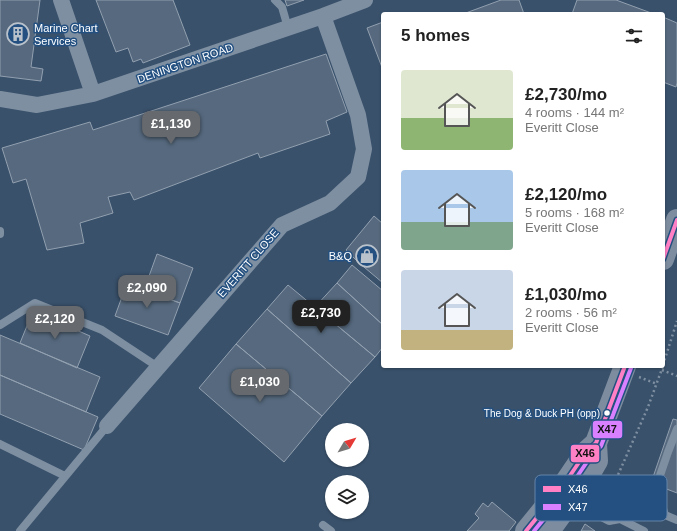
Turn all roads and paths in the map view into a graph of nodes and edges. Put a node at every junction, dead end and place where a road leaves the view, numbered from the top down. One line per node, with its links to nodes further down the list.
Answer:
1 (61, 0): 6 (street)
2 (276, 0): 5 (lane)
3 (365, 0): 4 (street, DENINGTON ROAD)
4 (323, 16): 5 (street, DENINGTON ROAD); 13 (street, EVERITT CLOSE)
5 (288, 28): 6 (street, DENINGTON ROAD)
6 (93, 94): 7 (street, DENINGTON ROAD)
7 (0, 99)
8 (671, 227): 9 (main road)
9 (665, 251)
10 (677, 321): 12 (path)
11 (0, 325): 13 (lane)
12 (665, 360)
13 (158, 367): 18 (street, EVERITT CLOSE)
14 (662, 370): 16 (path); 17 (path)
15 (630, 371): 17 (path); 21 (main road)
16 (677, 376)
17 (657, 384): 22 (path)
18 (107, 426): 24 (lane)
19 (677, 429): 23 (lane)
20 (0, 444): 24 (lane)
21 (578, 475)
22 (618, 475)
23 (660, 475)
24 (65, 476): 31 (lane)
25 (667, 516): 26 (lane)
26 (677, 520)
27 (537, 521): 33 (main road)
28 (555, 521): 34 (main road)
29 (624, 521): 35 (lane)
30 (323, 525): 32 (lane)
31 (20, 531)
32 (331, 531)
33 (526, 531)
34 (549, 531)
35 (644, 531)

